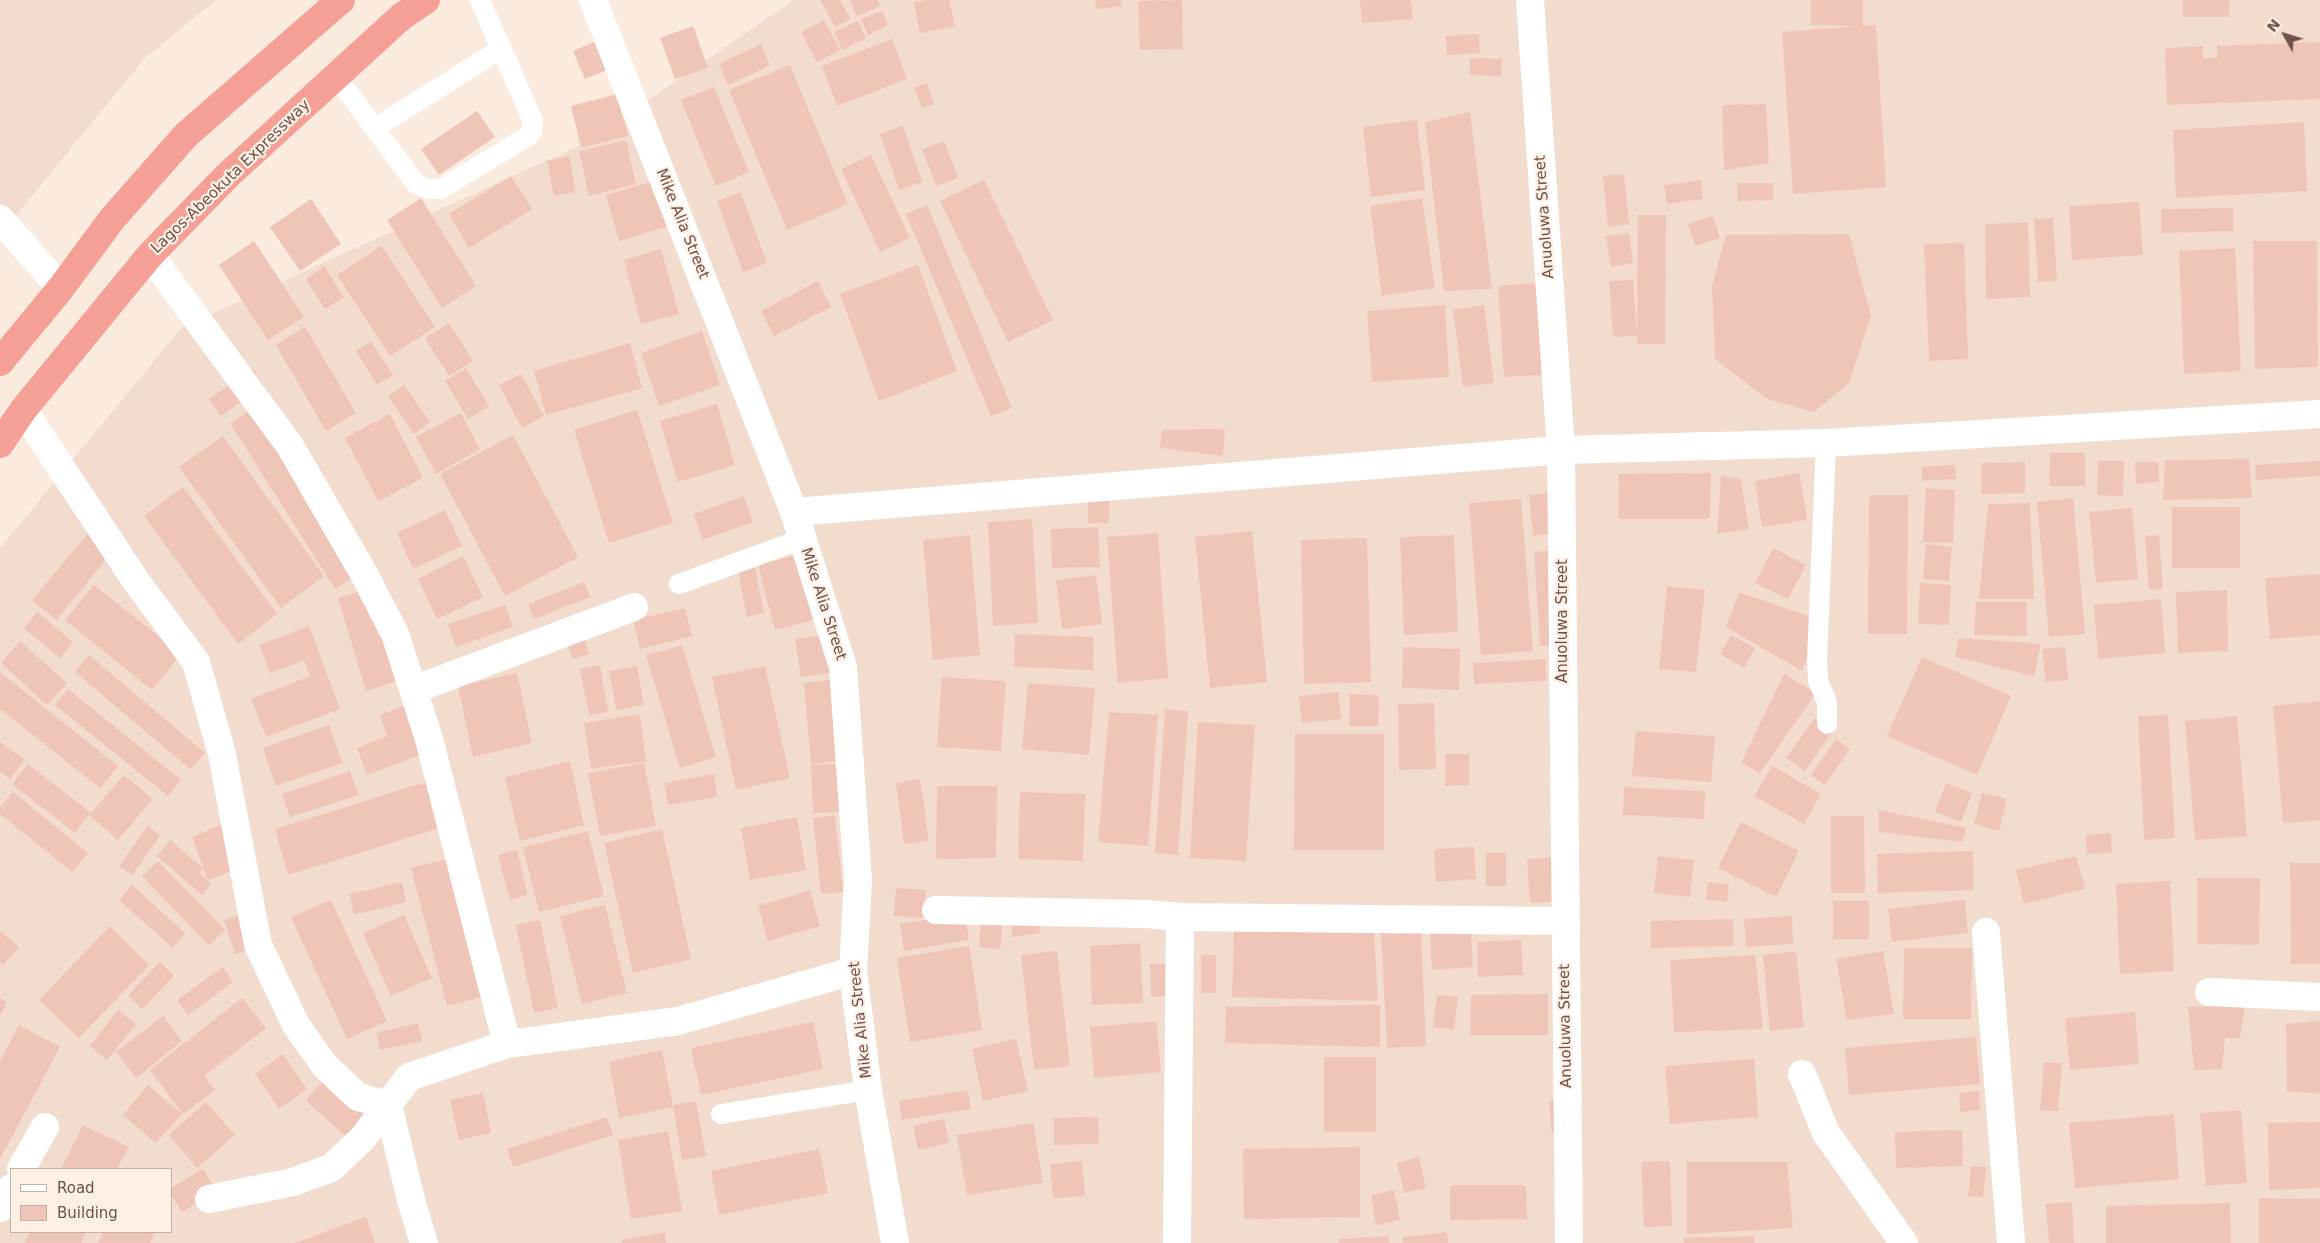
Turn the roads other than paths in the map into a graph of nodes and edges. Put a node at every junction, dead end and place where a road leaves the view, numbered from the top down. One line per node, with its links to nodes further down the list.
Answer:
1 (340, 0): 11 (highway)
2 (426, 0): 7 (highway, Lagos-Abeokuta Expressway)
3 (480, 0): 6 (lane)
4 (593, 0): 18 (street, Mike Alia Street)
5 (1530, 0): 17 (street, Anuoluwa Street)
6 (501, 49): 8 (lane); 8 (lane)
7 (336, 76): 8 (lane); 10 (highway, Lagos-Abeokuta Expressway)
8 (375, 128)
9 (0, 219): 11 (street)
10 (150, 255): 13 (highway, Lagos-Abeokuta Expressway); 22 (street)
11 (61, 288): 12 (highway)
12 (0, 362)
13 (23, 410): 16 (highway, Lagos-Abeokuta Expressway); 34 (street)
14 (2320, 414): 15 (street)
15 (1826, 443): 17 (street); 23 (lane)
16 (0, 444)
17 (1561, 450): 18 (street); 26 (street, Anuoluwa Street)
18 (794, 512): 19 (street, Mike Alia Street)
19 (802, 539): 20 (lane); 28 (street, Mike Alia Street)
20 (679, 584)
21 (634, 607): 22 (street)
22 (413, 690): 31 (street)
23 (1827, 724)
24 (936, 910): 25 (street)
25 (1180, 917): 26 (street); 43 (street)
26 (1564, 921): 44 (street, Anuoluwa Street)
27 (1986, 932): 46 (street)
28 (853, 971): 31 (street); 33 (street, Mike Alia Street)
29 (2209, 992): 30 (street)
30 (2320, 997)
31 (507, 1044): 34 (street)
32 (1802, 1074): 45 (street)
33 (868, 1090): 35 (lane); 42 (street, Mike Alia Street)
34 (388, 1105): 39 (street); 41 (street)
35 (721, 1114)
36 (45, 1127): 37 (street)
37 (22, 1168)
38 (10, 1190): 40 (street)
39 (209, 1199)
40 (0, 1208)
41 (424, 1243)
42 (895, 1243)
43 (1177, 1243)
44 (1569, 1243)
45 (1904, 1243)
46 (2011, 1243)

